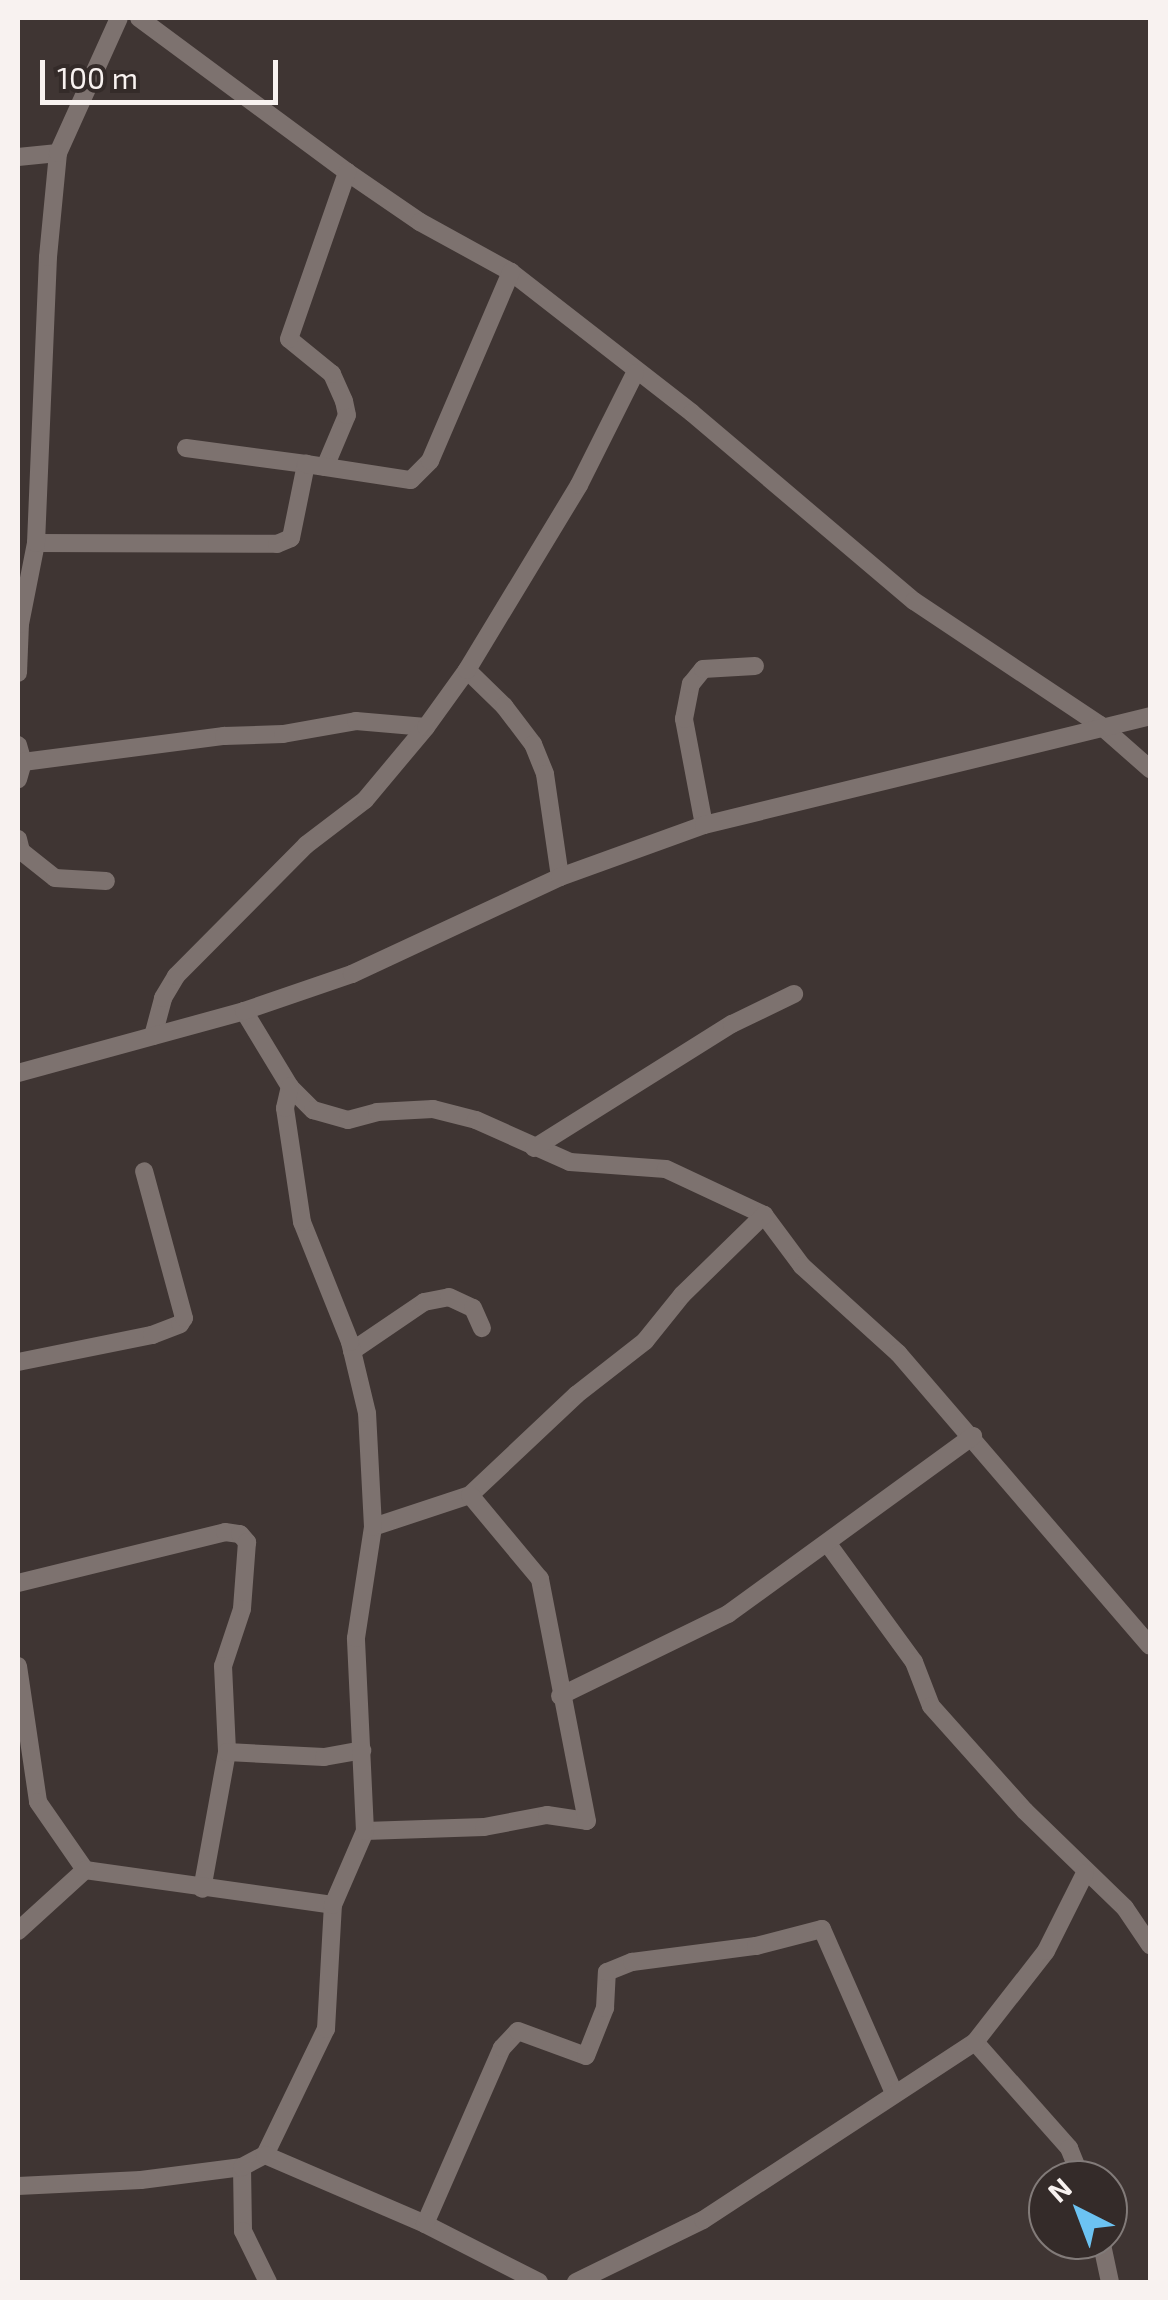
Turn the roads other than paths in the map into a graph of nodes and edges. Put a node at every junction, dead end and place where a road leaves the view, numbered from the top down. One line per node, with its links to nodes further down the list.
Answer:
1 (118, 18): 3 (street)
2 (139, 18): 5 (street)
3 (58, 154): 4 (street); 10 (street)
4 (18, 157)
5 (347, 172): 6 (street); 9 (street)
6 (511, 272): 7 (street); 9 (street)
7 (635, 372): 13 (street); 16 (street)
8 (186, 448): 9 (street)
9 (315, 466): 10 (street)
10 (36, 543): 11 (street)
11 (19, 624): 14 (street)
12 (755, 666): 20 (street)
13 (467, 670): 17 (street); 22 (street)
14 (18, 672)
15 (1150, 716): 16 (street)
16 (1100, 725): 19 (street); 20 (street)
17 (426, 727): 18 (street); 26 (street)
18 (19, 762)
19 (1150, 769)
20 (704, 825): 22 (street)
21 (18, 839): 23 (street)
22 (560, 877): 25 (street)
23 (106, 882)
24 (794, 994): 29 (street)
25 (244, 1011): 26 (street); 28 (street)
26 (153, 1036): 27 (street)
27 (18, 1073)
28 (290, 1088): 29 (street); 33 (street)
29 (534, 1148): 31 (street)
30 (144, 1171): 34 (street)
31 (764, 1215): 35 (street); 36 (street)
32 (482, 1328): 33 (street)
33 (352, 1351): 37 (street)
34 (18, 1362)
35 (973, 1436): 38 (street); 40 (street)
36 (470, 1495): 37 (street); 42 (street)
37 (373, 1527): 43 (street)
38 (828, 1544): 42 (street); 49 (street)
39 (18, 1583): 44 (street)
40 (1150, 1646)
41 (18, 1666): 45 (street)
42 (560, 1696): 47 (street)
43 (362, 1750): 44 (street); 47 (street)
44 (227, 1752): 50 (street)
45 (38, 1802): 46 (street); 48 (street)
46 (18, 1809)
47 (365, 1830): 51 (street)
48 (85, 1870): 50 (street); 52 (street)
49 (1085, 1873): 53 (street); 54 (street)
50 (202, 1889): 51 (street)
51 (332, 1905): 56 (street)
52 (18, 1930)
53 (1150, 1945)
54 (975, 2042): 55 (street); 57 (street)
55 (894, 2093): 60 (street); 63 (street)
56 (265, 2155): 58 (street); 60 (street)
57 (1074, 2160)
58 (242, 2167): 59 (street); 61 (street)
59 (18, 2186)
60 (425, 2224): 62 (street)
61 (268, 2282)
62 (538, 2282)
63 (576, 2282)

